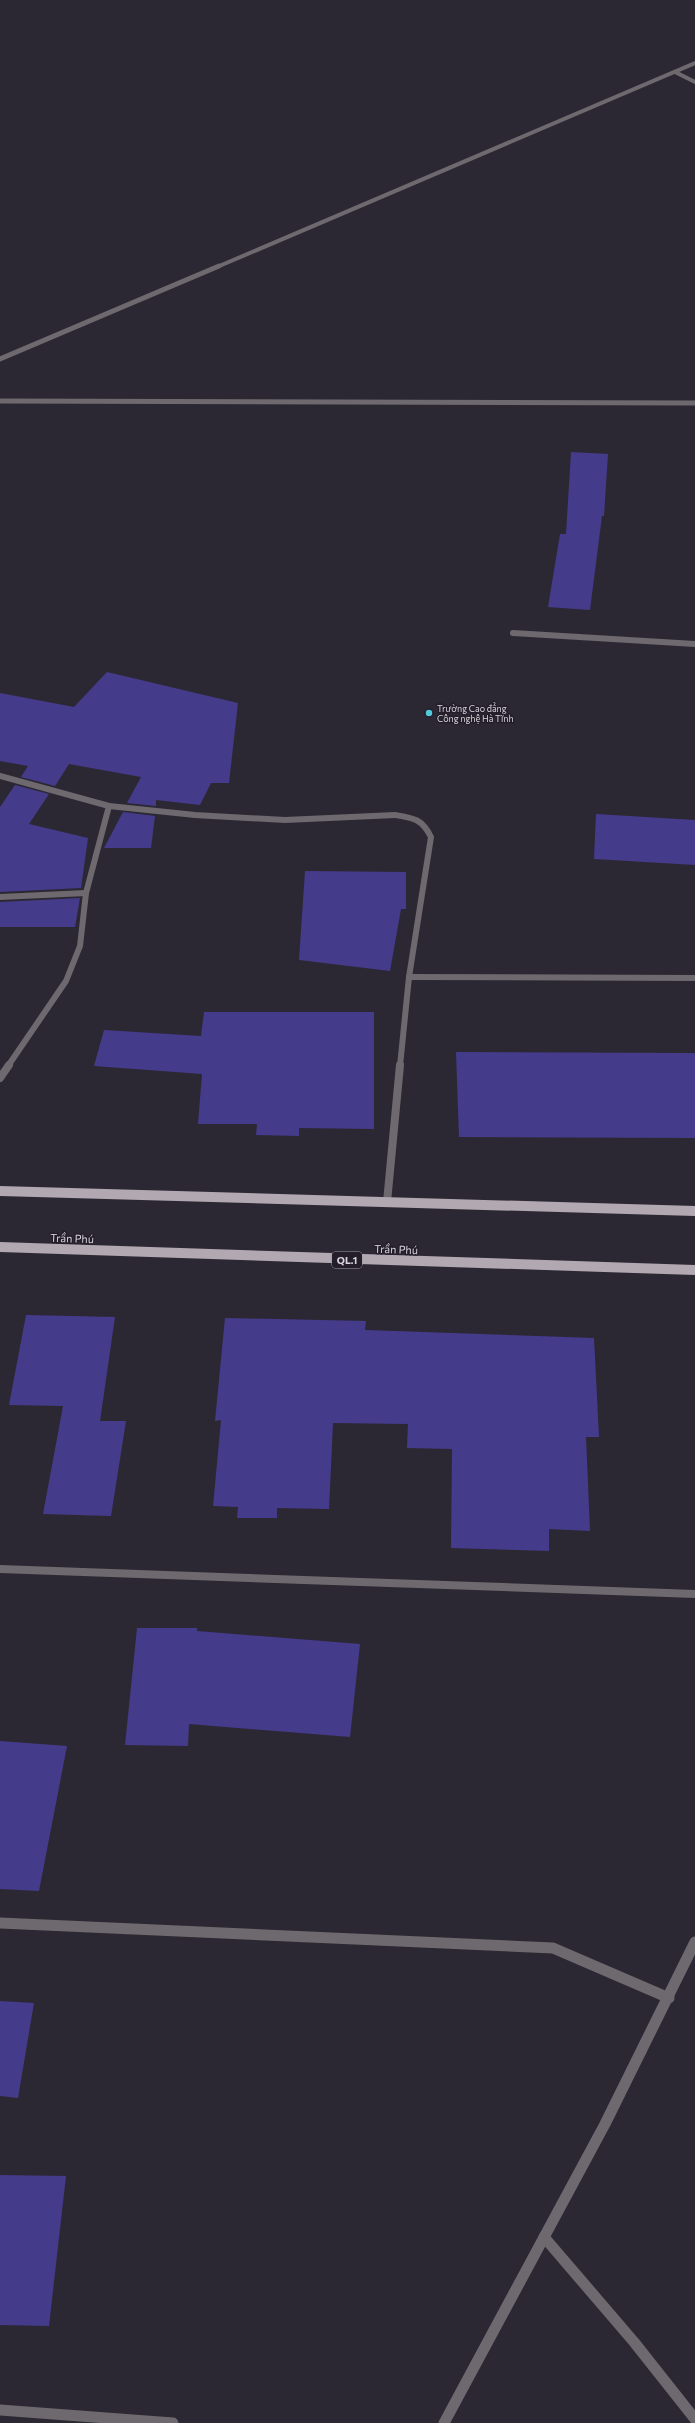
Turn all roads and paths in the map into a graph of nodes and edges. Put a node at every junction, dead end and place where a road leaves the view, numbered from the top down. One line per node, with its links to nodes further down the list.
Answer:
1 (695, 63): 2 (street)
2 (675, 72): 3 (street); 4 (street)
3 (695, 82)
4 (0, 359)
5 (0, 401): 6 (street)
6 (695, 402)
7 (513, 633): 8 (street)
8 (695, 644)
9 (0, 776): 10 (street)
10 (109, 806): 11 (street); 13 (street)
11 (86, 893): 12 (street); 15 (street)
12 (0, 897)
13 (409, 976): 14 (street); 17 (street)
14 (695, 978)
15 (0, 1078)
16 (0, 1192): 17 (main road)
17 (387, 1202): 18 (main road)
18 (695, 1211)
19 (0, 1247): 20 (main road, Trần Phú / QL.1)
20 (695, 1270)
21 (0, 1568): 22 (street)
22 (695, 1594)
23 (0, 1923): 25 (street)
24 (695, 1942): 25 (street)
25 (669, 1998): 26 (street)
26 (544, 2237): 28 (street); 30 (street)
27 (0, 2410): 29 (street)
28 (695, 2420)
29 (173, 2423)
30 (444, 2423)

